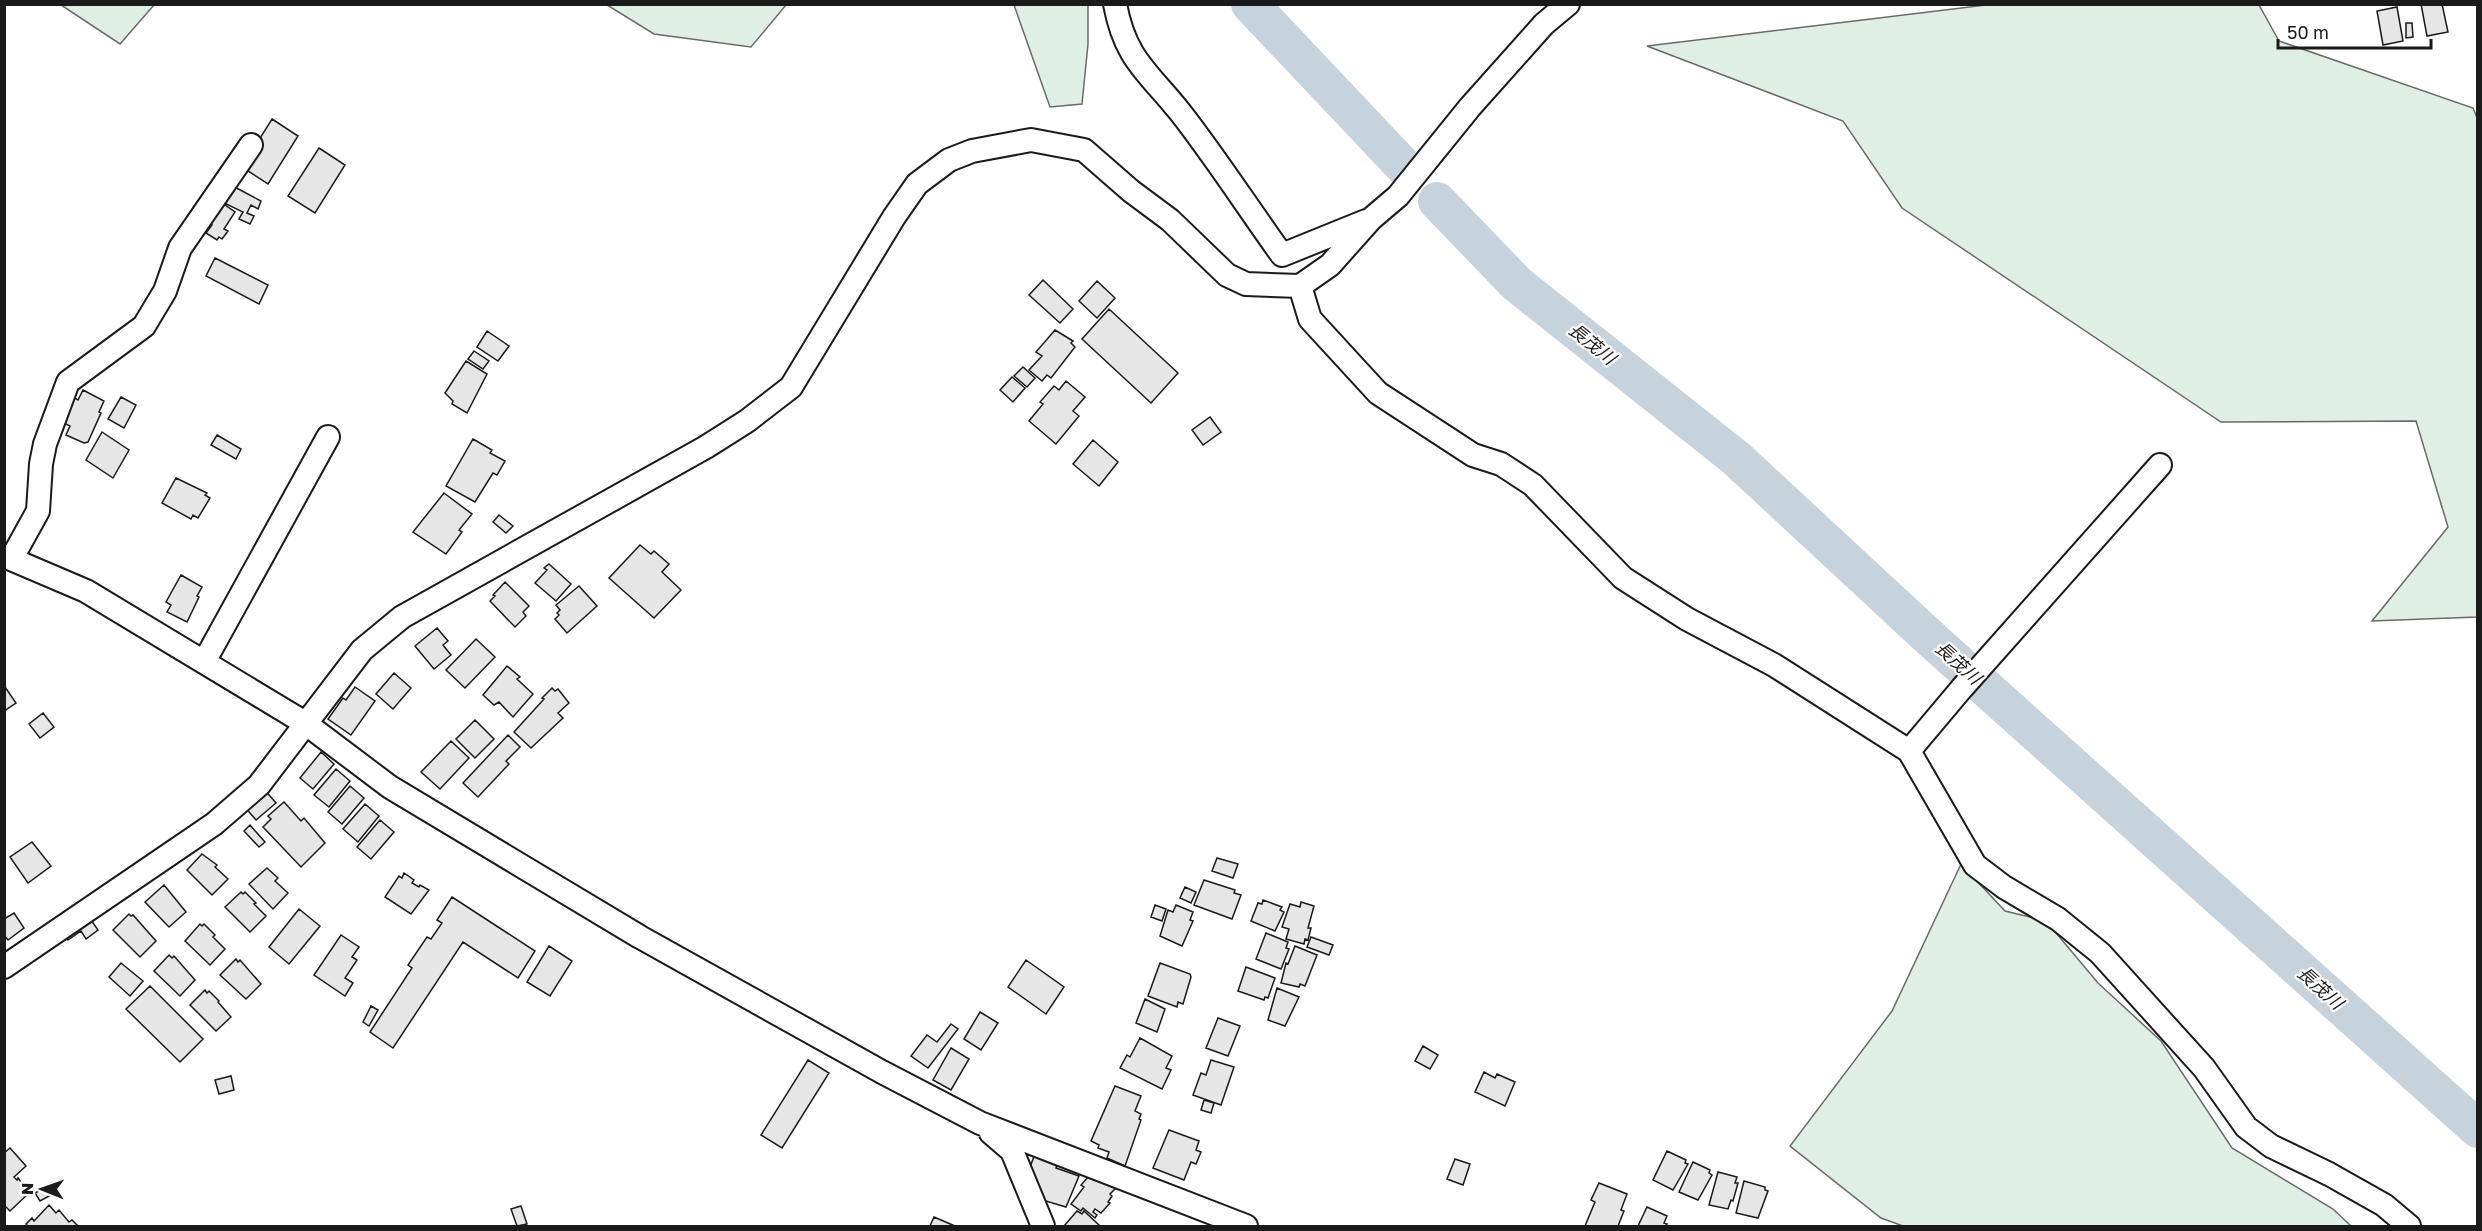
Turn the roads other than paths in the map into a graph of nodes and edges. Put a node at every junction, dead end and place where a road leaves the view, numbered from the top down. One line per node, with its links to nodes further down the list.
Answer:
1 (1115, 4): 4 (street)
2 (1555, 9): 4 (street)
3 (251, 145): 8 (street)
4 (1371, 219): 5 (street)
5 (1300, 286): 10 (street); 11 (street)
6 (328, 437): 9 (street)
7 (2160, 465): 11 (street)
8 (8, 557): 9 (street)
9 (204, 662): 10 (street)
10 (305, 723): 12 (street); 13 (street)
11 (1909, 751): 16 (street)
12 (4, 967)
13 (980, 1123): 14 (street); 15 (street)
14 (1043, 1227)
15 (1246, 1227)
16 (2409, 1227)

